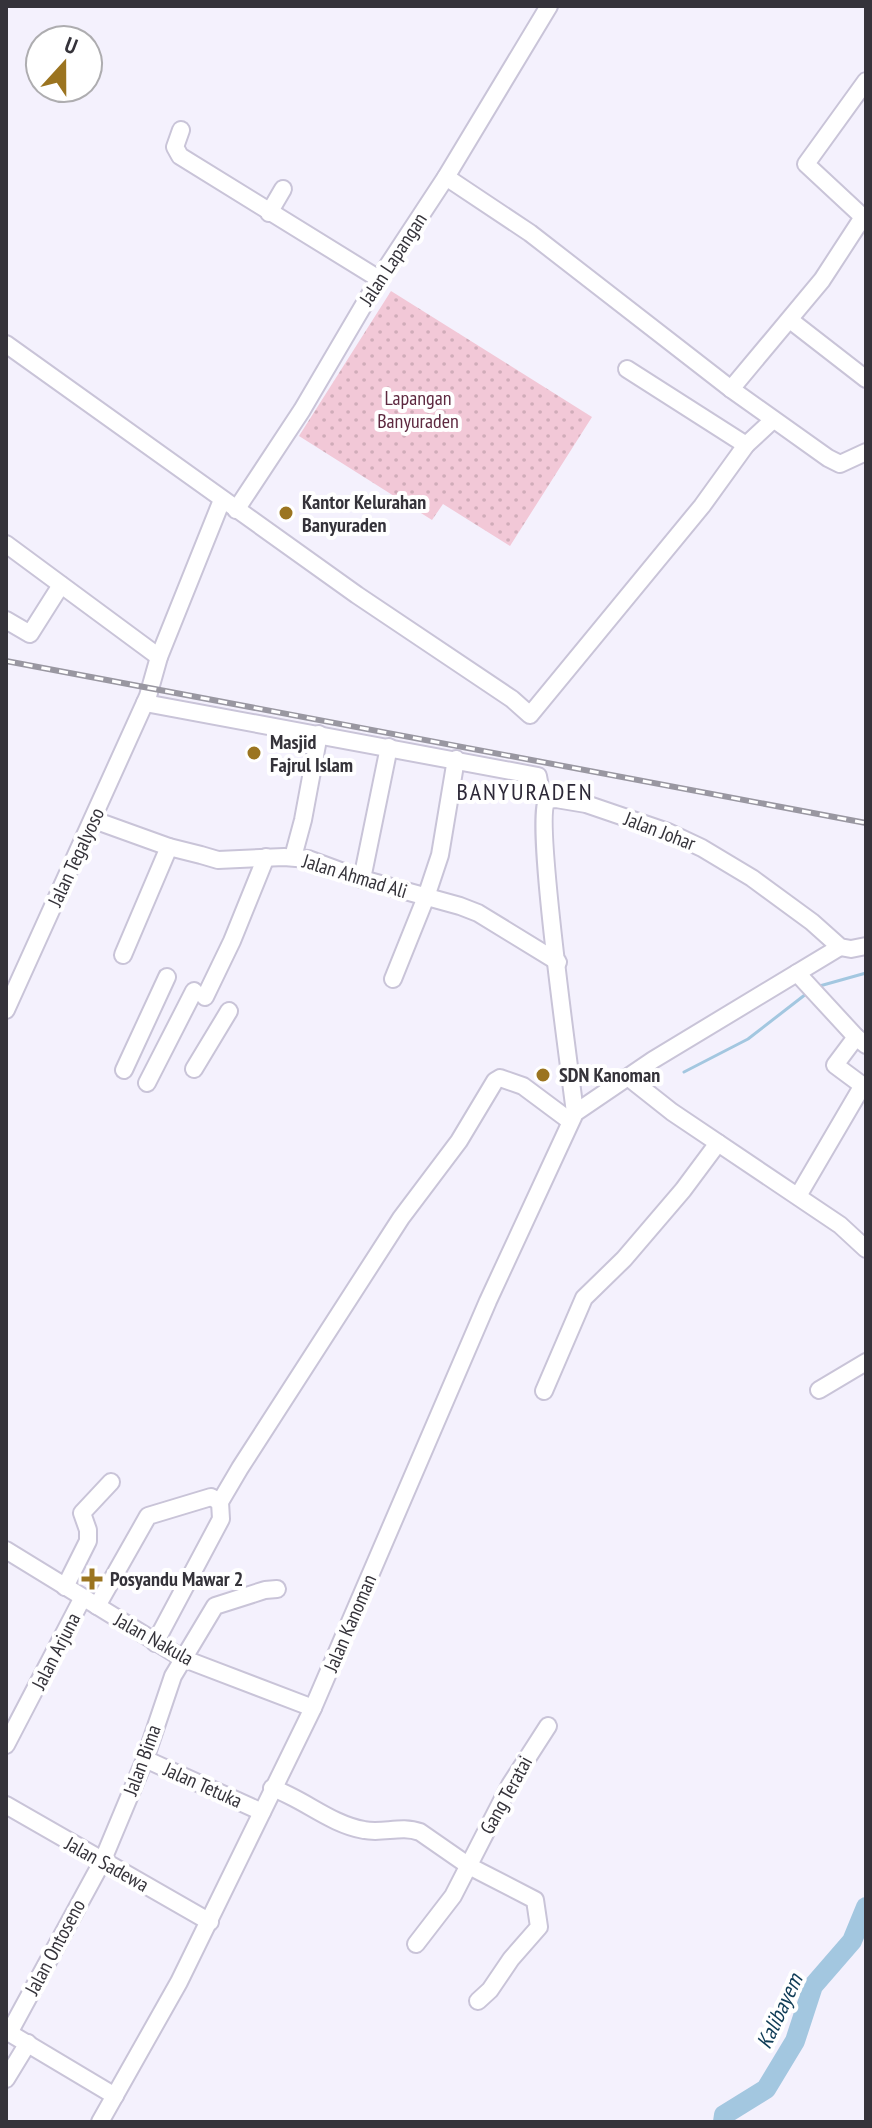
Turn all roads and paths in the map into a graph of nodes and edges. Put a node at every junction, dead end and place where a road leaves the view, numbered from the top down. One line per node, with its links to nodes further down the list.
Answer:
1 (549, 6): 4 (street, Jalan Lapangan)
2 (866, 81): 8 (street)
3 (181, 130): 6 (street)
4 (446, 177): 7 (street, Jalan Lapangan); 12 (street)
5 (283, 189): 6 (street)
6 (269, 213): 7 (street)
7 (379, 279): 16 (street, Jalan Lapangan)
8 (790, 320): 11 (street); 12 (street)
9 (6, 344): 16 (street)
10 (627, 369): 14 (street)
11 (866, 379)
12 (731, 389): 13 (street)
13 (773, 420): 14 (street); 15 (street)
14 (746, 445): 16 (street)
15 (866, 452)
16 (229, 505): 20 (street, Jalan Lapangan)
17 (6, 544): 18 (street)
18 (61, 585): 19 (street); 20 (street)
19 (6, 620)
20 (159, 657): 21 (street, Jalan Tegalyoso)
21 (145, 703): 22 (street); 26 (street, Jalan Tegalyoso)
22 (319, 734): 23 (street); 29 (street)
23 (389, 747): 24 (street); 30 (street)
24 (456, 759): 25 (street); 31 (street)
25 (547, 800): 33 (street, Jalan Johar); 35 (street)
26 (94, 820): 27 (street, Jalan Ahmad Ali); 39 (street, Jalan Tegalyoso)
27 (169, 847): 28 (street, Jalan Ahmad Ali); 34 (street)
28 (266, 857): 29 (street, Jalan Ahmad Ali); 45 (street)
29 (293, 857): 30 (street, Jalan Ahmad Ali)
30 (362, 879): 31 (street, Jalan Ahmad Ali)
31 (426, 897): 35 (street, Jalan Ahmad Ali); 38 (street)
32 (866, 946): 33 (street)
33 (840, 947): 36 (street)
34 (123, 955)
35 (558, 962): 47 (street)
36 (797, 973): 41 (street); 44 (street)
37 (167, 977): 43 (street)
38 (393, 979)
39 (6, 1010)
40 (229, 1011): 42 (street)
41 (861, 1041): 46 (street)
42 (194, 1069)
43 (124, 1070)
44 (629, 1078): 47 (street); 48 (street)
45 (147, 1083)
46 (865, 1086): 49 (street)
47 (573, 1117): 55 (street); 62 (street, Jalan Kanoman)
48 (718, 1143): 49 (street); 53 (street)
49 (798, 1196): 50 (street)
50 (866, 1249)
51 (866, 1362): 52 (street)
52 (819, 1390)
53 (544, 1391)
54 (111, 1482): 57 (street)
55 (220, 1502): 59 (street, Jalan Arjuna); 60 (street)
56 (6, 1550): 57 (street, Jalan Nakula)
57 (65, 1587): 59 (street, Jalan Nakula)
58 (277, 1589): 61 (street, Jalan Bima)
59 (90, 1602): 60 (street, Jalan Nakula); 64 (street, Jalan Arjuna)
60 (155, 1643): 61 (street, Jalan Nakula)
61 (182, 1658): 62 (street, Jalan Nakula); 65 (street, Jalan Bima)
62 (313, 1708): 66 (street, Jalan Kanoman)
63 (548, 1726): 70 (street, Gang Teratai)
64 (6, 1745)
65 (145, 1759): 68 (street, Jalan Tetuka); 69 (street, Jalan Bima)
66 (272, 1788): 68 (street, Jalan Kanoman); 70 (street)
67 (6, 1805): 69 (street, Jalan Sadewa)
68 (262, 1812): 71 (street, Jalan Kanoman)
69 (102, 1862): 71 (street, Jalan Sadewa); 74 (street, Jalan Ontoseno)
70 (469, 1866): 72 (street, Gang Teratai); 73 (street)
71 (210, 1922): 77 (street, Jalan Kanoman)
72 (416, 1944)
73 (478, 2001)
74 (8, 2032): 75 (street)
75 (28, 2043): 76 (street); 77 (street)
76 (6, 2079)
77 (115, 2096): 78 (street, Jalan Kanoman)
78 (100, 2122)

